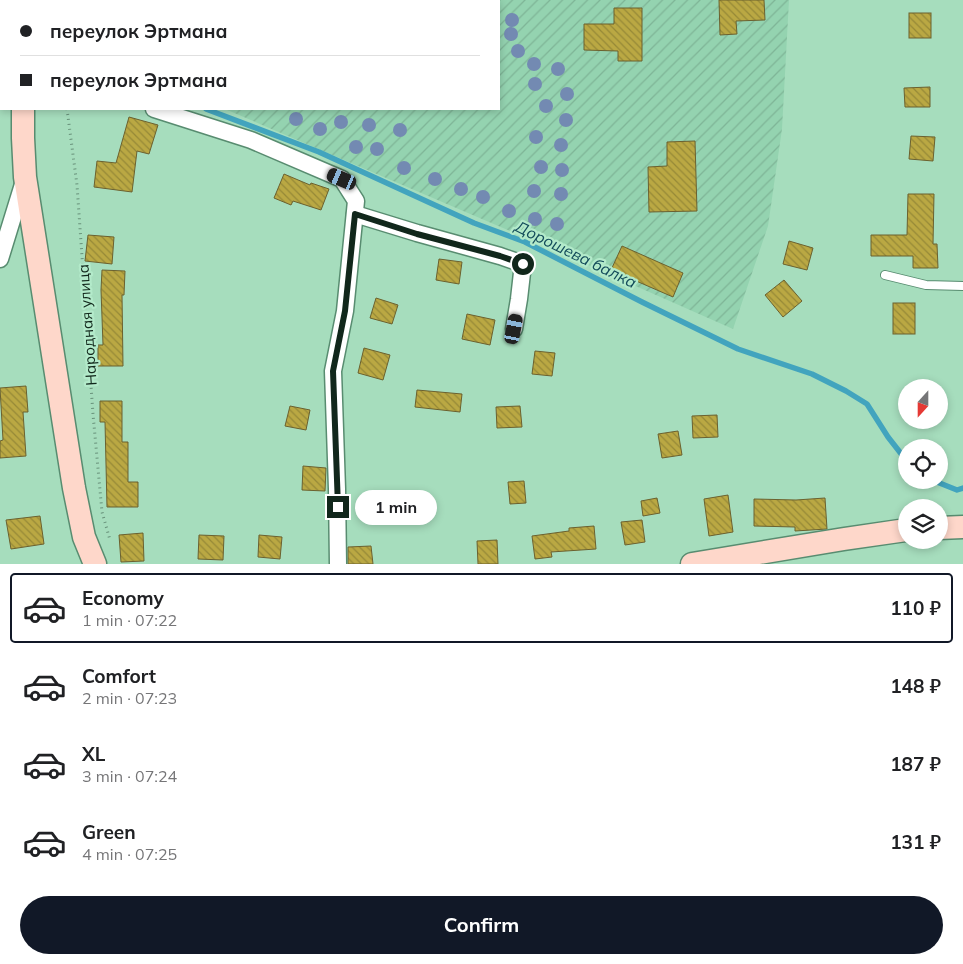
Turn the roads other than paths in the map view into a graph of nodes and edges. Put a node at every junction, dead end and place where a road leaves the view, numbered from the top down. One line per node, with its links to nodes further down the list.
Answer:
1 (23, 110): 3 (street)
2 (157, 110): 4 (street)
3 (25, 177): 5 (street); 13 (street)
4 (355, 214): 8 (street); 14 (street)
5 (0, 259)
6 (885, 275): 7 (lane)
7 (963, 286)
8 (514, 329)
9 (963, 527): 10 (street)
10 (948, 528)
11 (898, 531): 12 (street)
12 (701, 563)
13 (95, 564)
14 (338, 564)

